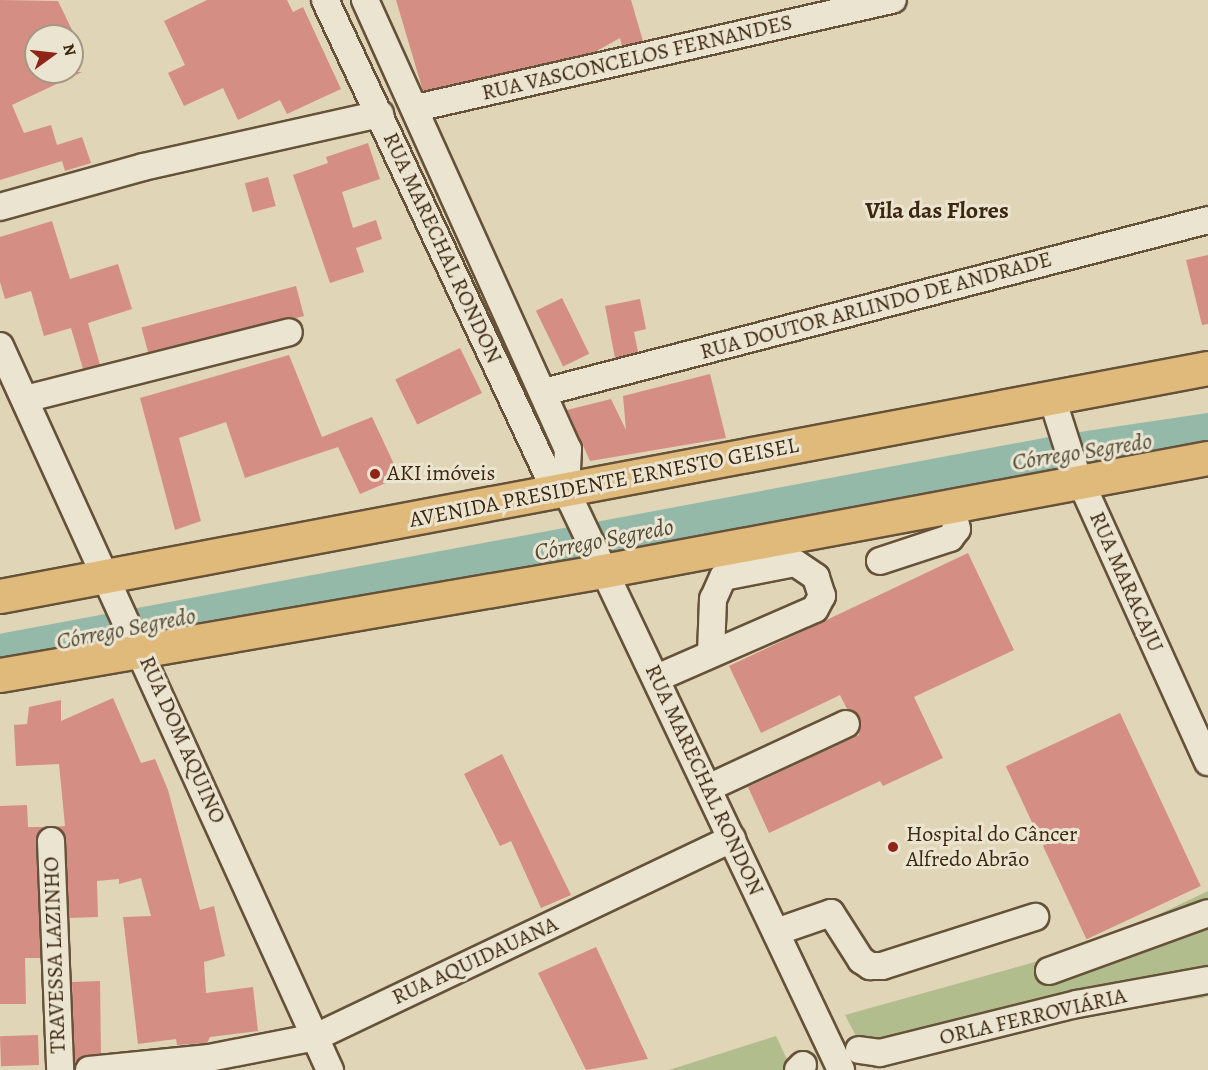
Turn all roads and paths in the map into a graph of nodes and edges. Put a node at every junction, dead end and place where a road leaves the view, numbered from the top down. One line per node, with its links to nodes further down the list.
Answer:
1 (325, 0): 6 (street, RUA MARECHAL RONDON)
2 (365, 0): 5 (street, RUA MARECHAL RONDON)
3 (893, 0): 4 (street, RUA VASCONCELOS FERNANDES)
4 (796, 11): 5 (street, RUA VASCONCELOS FERNANDES)
5 (416, 108): 12 (street, RUA MARECHAL RONDON)
6 (380, 114): 7 (street); 17 (street, RUA MARECHAL RONDON)
7 (0, 207)
8 (1208, 220): 12 (street, RUA DOUTOR ARLINDO DE ANDRADE)
9 (289, 332): 13 (street)
10 (0, 346): 13 (street, RUA DOM AQUINO)
11 (1208, 368): 14 (main road, AVENIDA PRESIDENTE ERNESTO GEISEL)
12 (544, 392): 17 (street, RUA MARECHAL RONDON)
13 (25, 399): 21 (street, RUA DOM AQUINO)
14 (1055, 407): 16 (street, RUA MARACAJU); 17 (main road, AVENIDA PRESIDENTE ERNESTO GEISEL)
15 (1208, 459): 16 (main road)
16 (1078, 474): 18 (main road); 28 (street, RUA MARACAJU)
17 (568, 495): 20 (street, RUA MARECHAL RONDON); 21 (main road, AVENIDA PRESIDENTE ERNESTO GEISEL)
18 (951, 505): 19 (street); 20 (main road)
19 (880, 561)
20 (599, 562): 23 (main road); 26 (street, RUA MARECHAL RONDON)
21 (110, 581): 22 (main road, AVENIDA PRESIDENTE ERNESTO GEISEL); 23 (street, RUA DOM AQUINO)
22 (0, 596)
23 (137, 642): 25 (main road); 37 (street, RUA DOM AQUINO)
24 (711, 653): 24 (street); 26 (street)
25 (0, 675)
26 (657, 678): 29 (street, RUA MARECHAL RONDON)
27 (846, 724): 29 (street)
28 (1208, 762)
29 (708, 788): 30 (street, RUA MARECHAL RONDON)
30 (732, 839): 34 (street, RUA MARECHAL RONDON); 37 (street, RUA AQUIDAUANA)
31 (51, 841): 40 (street, TRAVESSA LAZINHO)
32 (1208, 913): 35 (street, ORLA FERROVIÁRIA)
33 (1035, 917): 34 (street)
34 (776, 932): 43 (street, RUA MARECHAL RONDON)
35 (1049, 971)
36 (1208, 980): 38 (street, ORLA FERROVIÁRIA)
37 (316, 1037): 39 (street, RUA AQUIDAUANA); 42 (street, RUA DOM AQUINO)
38 (859, 1050)
39 (207, 1064): 41 (street, RUA AQUIDAUANA)
40 (60, 1070)
41 (89, 1070)
42 (330, 1070)
43 (841, 1070)

